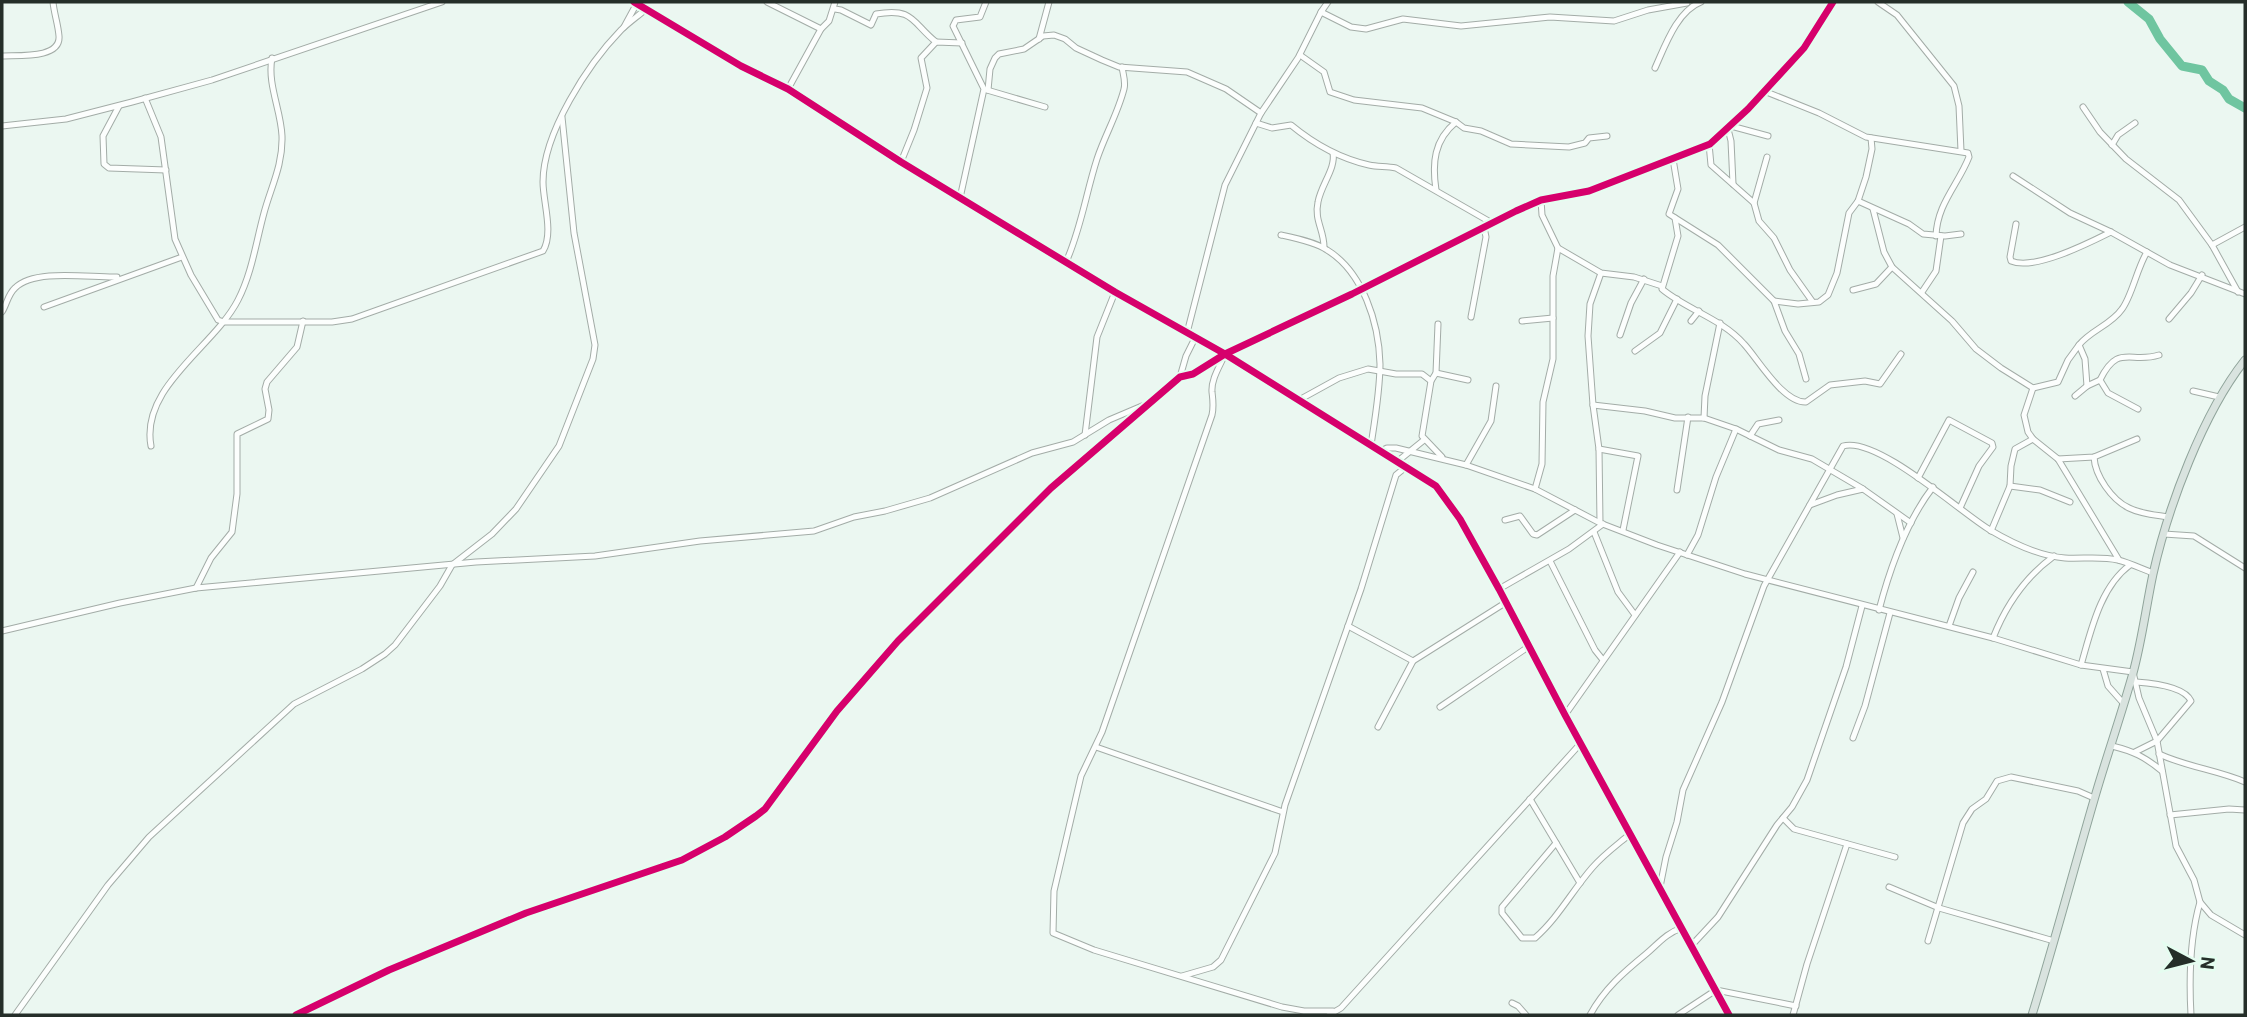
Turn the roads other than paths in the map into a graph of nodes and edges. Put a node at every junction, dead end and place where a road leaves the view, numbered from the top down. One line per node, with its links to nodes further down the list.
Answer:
1 (53, 2): 20 (street)
2 (442, 2): 21 (street)
3 (767, 2): 15 (street)
4 (986, 2): 18 (street)
5 (1049, 2): 16 (street)
6 (1328, 2): 13 (street)
7 (1701, 2): 11 (street)
8 (1833, 2): 26 (street)
9 (1878, 2): 43 (street)
10 (641, 4): 14 (street); 14 (street); 24 (street)
11 (1687, 4): 13 (street); 23 (street)
12 (835, 5): 15 (street); 17 (street)
13 (1321, 12): 19 (street)
14 (624, 27): 32 (street)
15 (821, 29): 24 (street)
16 (1038, 40): 22 (street); 25 (street)
17 (936, 42): 18 (street); 47 (street)
18 (962, 43): 25 (street)
19 (1300, 55): 31 (street); 34 (street)
20 (2, 56)
21 (272, 58): 27 (street); 95 (street)
22 (1122, 67): 31 (street); 71 (street)
23 (1655, 68)
24 (788, 89): 47 (street)
25 (986, 89): 29 (street); 52 (street)
26 (1764, 91): 37 (street); 40 (street)
27 (145, 98): 28 (street); 48 (street)
28 (119, 106): 36 (street); 48 (street)
29 (1045, 107)
30 (2083, 107): 42 (street)
31 (1261, 113): 33 (street)
32 (562, 117): 92 (street); 169 (street)
33 (1256, 122): 44 (street); 98 (street)
34 (1456, 122): 38 (street); 51 (street)
35 (2135, 122): 42 (street)
36 (2, 126)
37 (1729, 128): 39 (street); 41 (street); 50 (street)
38 (1606, 136)
39 (1768, 136)
40 (1871, 138): 43 (street); 54 (street)
41 (1709, 144): 46 (street); 50 (street)
42 (2112, 145): 66 (street)
43 (1961, 152): 65 (street)
44 (1334, 153): 51 (street); 67 (street)
45 (1767, 157): 55 (street)
46 (1673, 159): 53 (street); 57 (street)
47 (901, 162): 52 (street)
48 (166, 170): 70 (street)
49 (2013, 176): 62 (street)
50 (1734, 184): 55 (street)
51 (1436, 190): 58 (street)
52 (960, 198): 71 (street)
53 (1541, 200): 58 (street); 68 (street)
54 (1858, 201): 56 (street); 85 (street)
55 (1754, 203): 85 (street)
56 (1873, 209): 65 (street); 72 (street)
57 (1675, 218): 77 (street); 84 (street)
58 (1492, 223): 61 (street)
59 (2016, 224): 62 (street)
60 (2245, 227): 66 (street)
61 (1480, 228): 78 (street); 89 (street)
62 (2111, 232): 69 (street)
63 (1961, 234): 65 (street)
64 (1281, 235): 67 (street)
65 (1938, 236): 81 (street)
66 (2212, 244): 82 (street)
67 (1324, 247): 78 (street)
68 (1558, 248): 73 (street); 90 (street)
69 (2147, 252): 74 (street); 101 (street)
70 (182, 257): 75 (street); 95 (street)
71 (1066, 262): 80 (street)
72 (1892, 267): 79 (street); 81 (street)
73 (1601, 273): 76 (street); 122 (street)
74 (2202, 275): 82 (street); 91 (street)
75 (124, 277): 86 (street); 88 (street)
76 (1644, 279): 77 (street); 99 (street)
77 (1662, 286): 83 (street)
78 (1362, 288): 103 (street); 107 (street)
79 (1853, 290)
80 (1115, 292): 98 (street); 128 (street)
81 (1922, 292): 116 (street)
82 (2242, 293)
83 (1677, 299): 87 (street); 102 (street)
84 (1774, 301): 85 (street); 110 (street)
85 (1812, 301)
86 (44, 307)
87 (1699, 311): 94 (street); 96 (street)
88 (2, 312)
89 (1471, 317)
90 (1553, 318): 93 (street); 148 (street)
91 (2169, 318)
92 (303, 321): 95 (street); 175 (street)
93 (1522, 321)
94 (1691, 321)
95 (224, 322): 134 (street)
96 (1720, 323): 104 (street); 125 (street)
97 (1438, 324): 108 (street)
98 (1187, 333): 100 (street)
99 (1619, 335)
100 (1195, 338): 103 (street); 109 (street)
101 (2079, 345): 115 (street); 116 (street)
102 (1635, 351)
103 (1225, 354): 109 (street); 120 (street); 201 (street)
104 (1901, 354)
105 (2159, 355): 112 (street)
106 (2245, 360): 119 (main road)
107 (1379, 372): 113 (street); 120 (street); 133 (street)
108 (1436, 373): 111 (street); 113 (street)
109 (1180, 377): 121 (street)
110 (1805, 379)
111 (1468, 380)
112 (2100, 380): 115 (street); 123 (street)
113 (1431, 381): 132 (street)
114 (1496, 386): 142 (street)
115 (2087, 386): 118 (street)
116 (2034, 388): 130 (street)
117 (2193, 391): 119 (street)
118 (2075, 396)
119 (2220, 397): 156 (main road)
120 (1299, 400): 133 (street)
121 (1145, 405): 128 (street); 232 (street)
122 (1593, 405): 124 (street); 135 (street)
123 (2138, 409)
124 (1688, 417): 125 (street); 149 (street)
125 (1704, 418): 127 (street)
126 (1779, 420): 129 (street)
127 (1736, 429): 129 (street); 165 (street)
128 (1085, 435): 169 (street)
129 (1750, 436): 144 (street)
130 (2032, 439): 140 (street); 146 (street)
131 (2137, 439): 138 (street)
132 (1424, 440): 137 (street); 139 (street)
133 (1371, 445): 136 (street)
134 (151, 446)
135 (1599, 449): 159 (street); 160 (street)
136 (1381, 451): 137 (street); 141 (street)
137 (1410, 451): 139 (street); 141 (street)
138 (2095, 457): 140 (street); 156 (street)
139 (1443, 458): 142 (street)
140 (2058, 459): 167 (street)
141 (1398, 461): 143 (street)
142 (1466, 465): 148 (street)
143 (1407, 466): 176 (street); 182 (street)
144 (1830, 469): 145 (street); 150 (street); 152 (street)
145 (1918, 478): 147 (street); 153 (street)
146 (2010, 486): 151 (street); 161 (street)
147 (1933, 487): 153 (street); 158 (street)
148 (1535, 489): 154 (street)
149 (1676, 489)
150 (1863, 489): 152 (street); 155 (street)
151 (2070, 502)
152 (1811, 505): 174 (street)
153 (1960, 508): 161 (street)
154 (1575, 510): 157 (street); 159 (street)
155 (1897, 514): 158 (street); 164 (street)
156 (2168, 517): 163 (main road)
157 (1505, 520)
158 (1911, 523): 164 (street)
159 (1601, 524): 160 (street); 162 (street)
160 (1623, 530): 165 (street)
161 (1991, 531): 166 (street)
162 (1594, 532): 168 (street); 181 (street)
163 (2164, 534): 171 (street); 173 (main road)
164 (1903, 541): 179 (street)
165 (1684, 554): 174 (street); 181 (street)
166 (2054, 556): 167 (street); 185 (street)
167 (2119, 560): 170 (street)
168 (1550, 561): 176 (street); 187 (street)
169 (452, 565): 175 (street); 231 (street)
170 (2130, 565): 173 (street); 189 (street)
171 (2245, 568)
172 (1973, 572): 183 (street)
173 (2154, 573): 191 (main road)
174 (1767, 580): 178 (street); 217 (street)
175 (196, 588): 184 (street)
176 (1499, 589): 177 (street)
177 (1505, 603): 186 (street); 188 (street)
178 (1863, 606): 179 (street); 211 (street)
179 (1879, 610): 180 (street)
180 (1890, 613): 183 (street); 197 (street)
181 (1635, 615): 187 (street)
182 (1348, 626): 188 (street); 209 (street)
183 (1949, 626): 185 (street)
184 (2, 632)
185 (1993, 638): 189 (street)
186 (1528, 647): 194 (street); 195 (street)
187 (1603, 660): 195 (street)
188 (1413, 662): 196 (street)
189 (2081, 665): 190 (street)
190 (2103, 668): 191 (street); 193 (street)
191 (2133, 672): 192 (street); 193 (main road)
192 (2136, 682): 198 (street); 198 (street)
193 (2124, 704): 200 (main road)
194 (1440, 707)
195 (1565, 715): 199 (street)
196 (1378, 727)
197 (1853, 738)
198 (2157, 741): 202 (street); 203 (street)
199 (1581, 743): 207 (street); 212 (street)
200 (2112, 746): 202 (street); 206 (main road)
201 (1096, 747): 209 (street); 226 (street)
202 (2135, 752): 204 (street)
203 (2159, 754): 204 (street); 205 (street)
204 (2162, 771): 210 (street)
205 (2245, 782)
206 (2094, 798): 220 (street); 224 (main road)
207 (1531, 799): 213 (street); 230 (street)
208 (2245, 810): 210 (street)
209 (1283, 812): 226 (street)
210 (2170, 815): 219 (street)
211 (1783, 818): 214 (street); 225 (street)
212 (1630, 834): 216 (street); 217 (street)
213 (1556, 843): 216 (street); 216 (street)
214 (1847, 844): 215 (street); 229 (street)
215 (1895, 857)
216 (1580, 883)
217 (1660, 887): 221 (street)
218 (1889, 887): 220 (street)
219 (2200, 902): 222 (street); 239 (street)
220 (1939, 908): 223 (street); 224 (street)
221 (1682, 928): 225 (street); 234 (street)
222 (2245, 935)
223 (1928, 941)
224 (2054, 942): 238 (main road)
225 (1691, 946): 227 (street)
226 (1182, 976): 230 (street)
227 (1716, 990): 229 (street); 235 (street); 236 (street)
228 (1512, 1003): 233 (street)
229 (1796, 1006): 237 (street)
230 (1331, 1013)
231 (15, 1015)
232 (296, 1015)
233 (1526, 1015)
234 (1590, 1015)
235 (1678, 1015)
236 (1729, 1015)
237 (1793, 1015)
238 (2032, 1015)
239 (2191, 1015)

